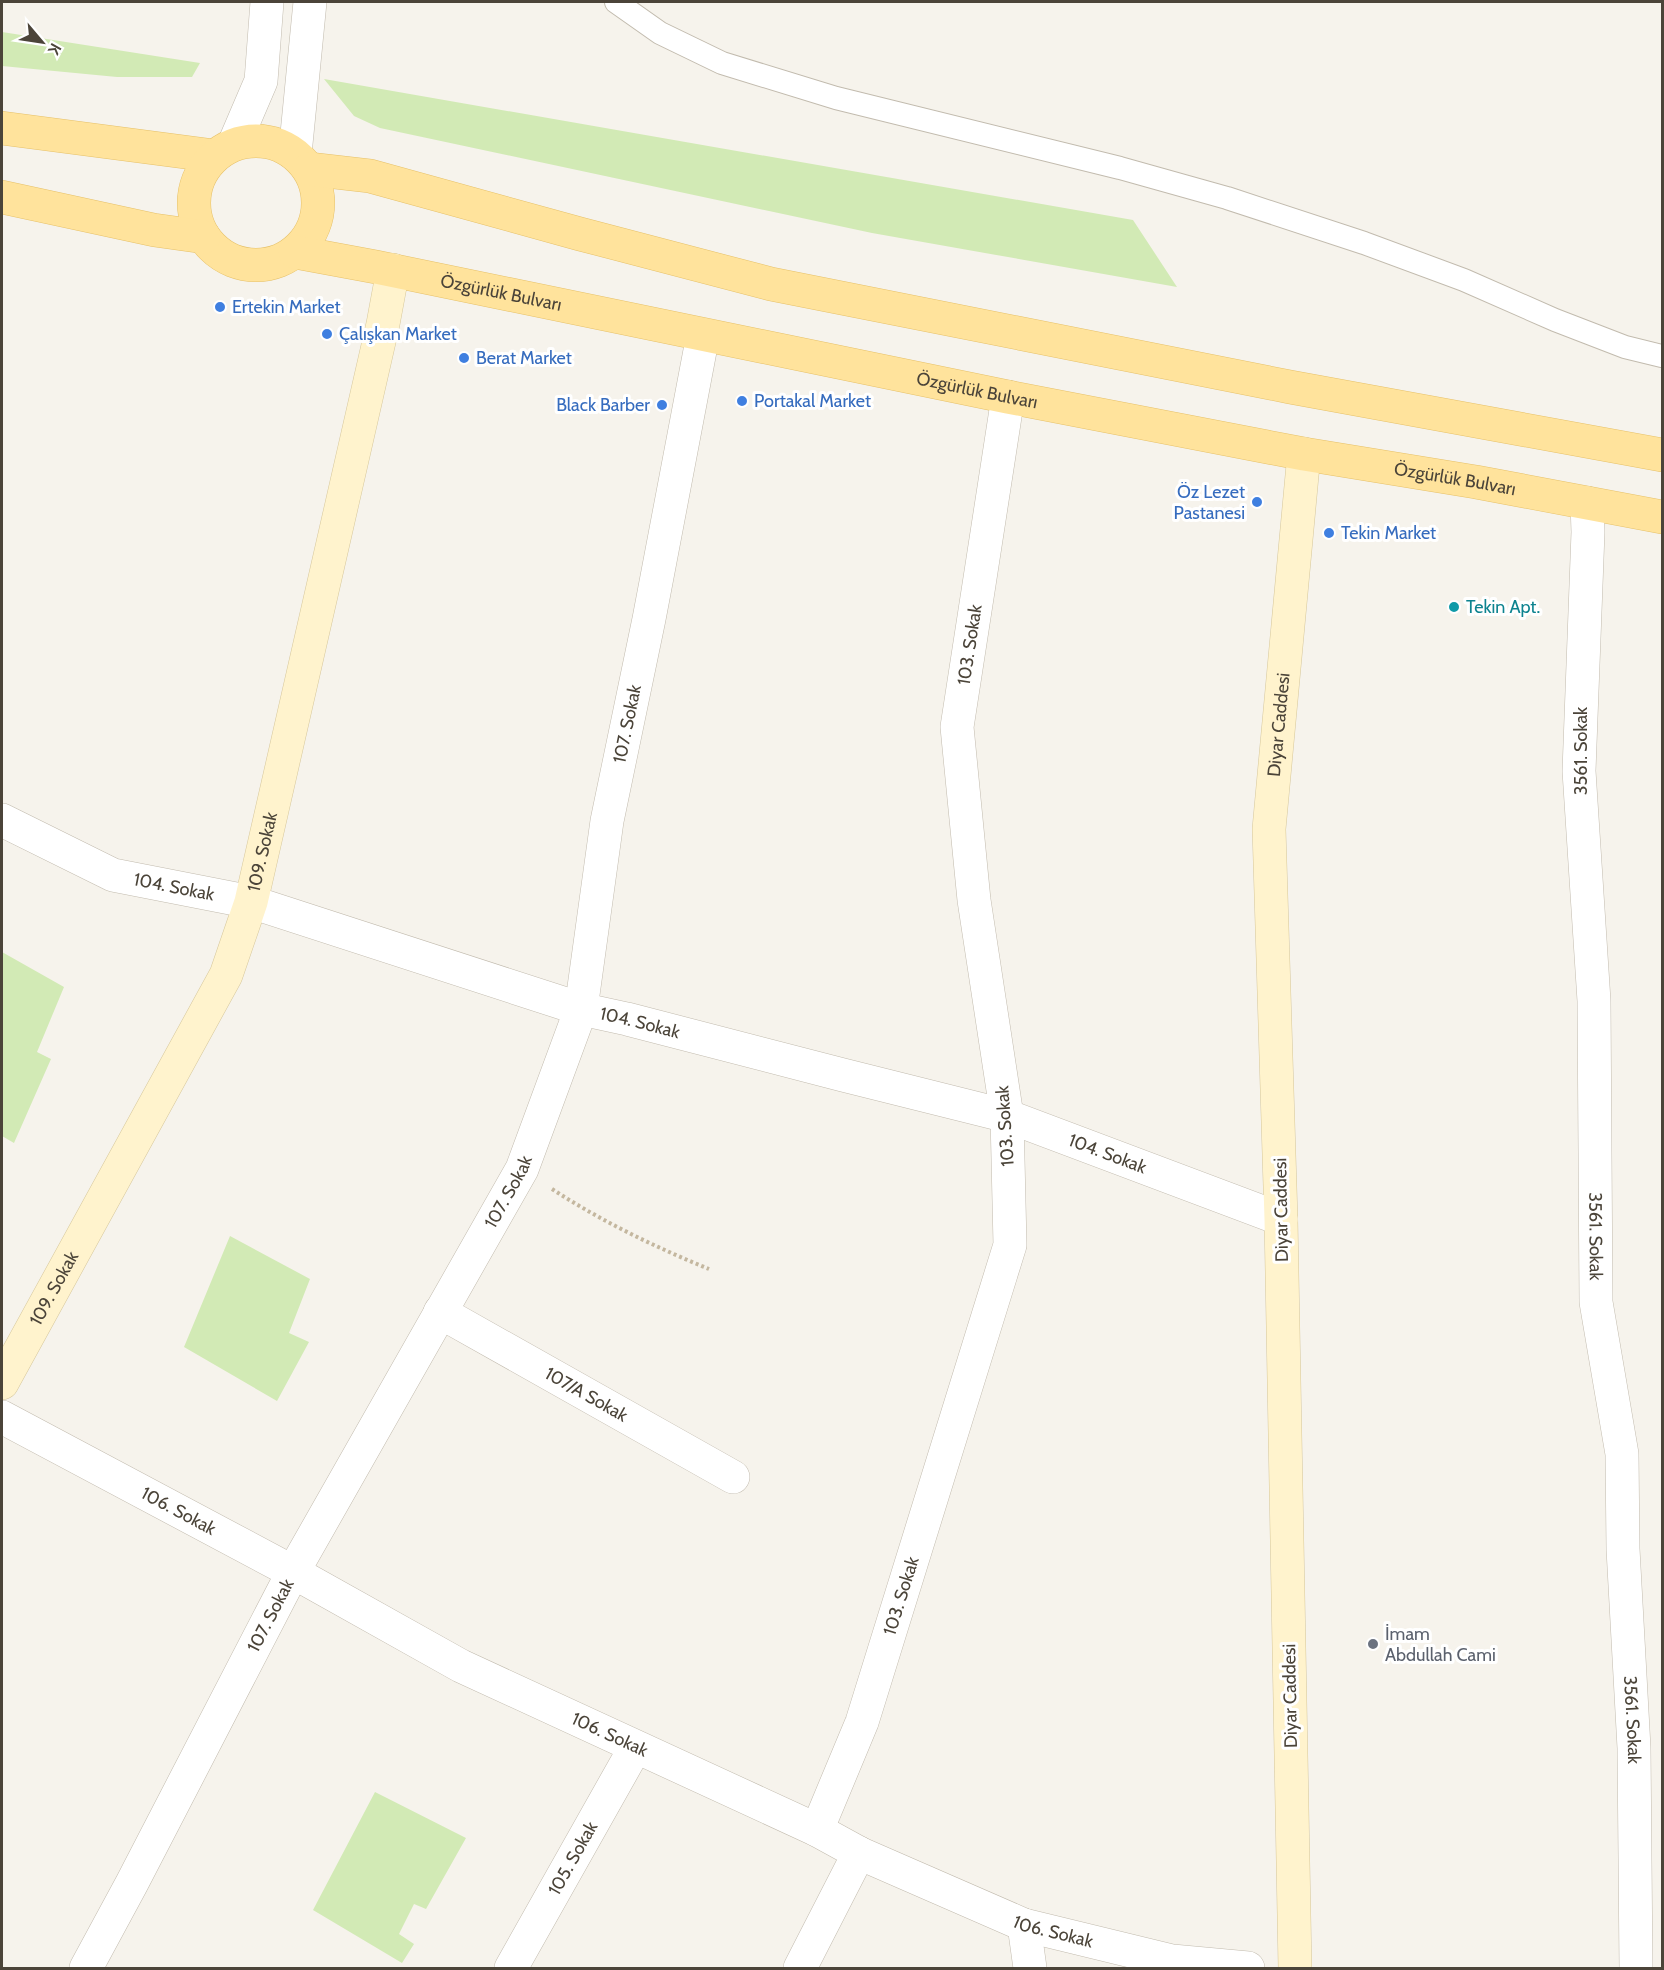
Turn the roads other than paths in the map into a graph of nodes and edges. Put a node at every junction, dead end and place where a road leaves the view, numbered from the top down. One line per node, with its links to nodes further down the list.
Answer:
1 (267, 2): 5 (street)
2 (310, 2): 6 (street)
3 (616, 2): 12 (lane)
4 (2, 128): 5 (main road)
5 (225, 150): 6 (main road); 8 (main road)
6 (302, 161): 9 (main road); 15 (main road)
7 (2, 198): 8 (main road)
8 (204, 237): 9 (main road)
9 (295, 252): 10 (main road, Özgürlük Bulvarı)
10 (393, 270): 11 (main road, Özgürlük Bulvarı); 19 (street, 109. Sokak)
11 (703, 335): 13 (main road, Özgürlük Bulvarı); 20 (street, 107. Sokak)
12 (1662, 356)
13 (1008, 397): 14 (main road, Özgürlük Bulvarı); 21 (street, 103. Sokak)
14 (1304, 454): 16 (main road, Özgürlük Bulvarı); 22 (street, Diyar Caddesi)
15 (1662, 455)
16 (1587, 502): 17 (main road, Özgürlük Bulvarı); 38 (street, 3561. Sokak)
17 (1662, 517)
18 (2, 820): 19 (street, 104. Sokak)
19 (251, 902): 20 (street, 104. Sokak); 24 (street, 109. Sokak)
20 (581, 1009): 21 (street, 104. Sokak); 23 (street, 107. Sokak)
21 (1007, 1116): 22 (street, 104. Sokak); 29 (street, 103. Sokak)
22 (1281, 1219): 37 (street, Diyar Caddesi)
23 (440, 1312): 26 (street, 107/A Sokak); 27 (street, 107. Sokak)
24 (2, 1383)
25 (2, 1417): 27 (street, 106. Sokak)
26 (733, 1477)
27 (293, 1572): 28 (street, 106. Sokak); 32 (street, 107. Sokak)
28 (635, 1748): 29 (street, 106. Sokak); 33 (street, 105. Sokak)
29 (817, 1830): 30 (street, 106. Sokak)
30 (859, 1853): 31 (street, 106. Sokak); 34 (street)
31 (1024, 1924): 35 (street); 36 (street, 106. Sokak)
32 (86, 1968)
33 (511, 1968)
34 (800, 1968)
35 (1030, 1968)
36 (1248, 1968)
37 (1295, 1968)
38 (1636, 1968)

